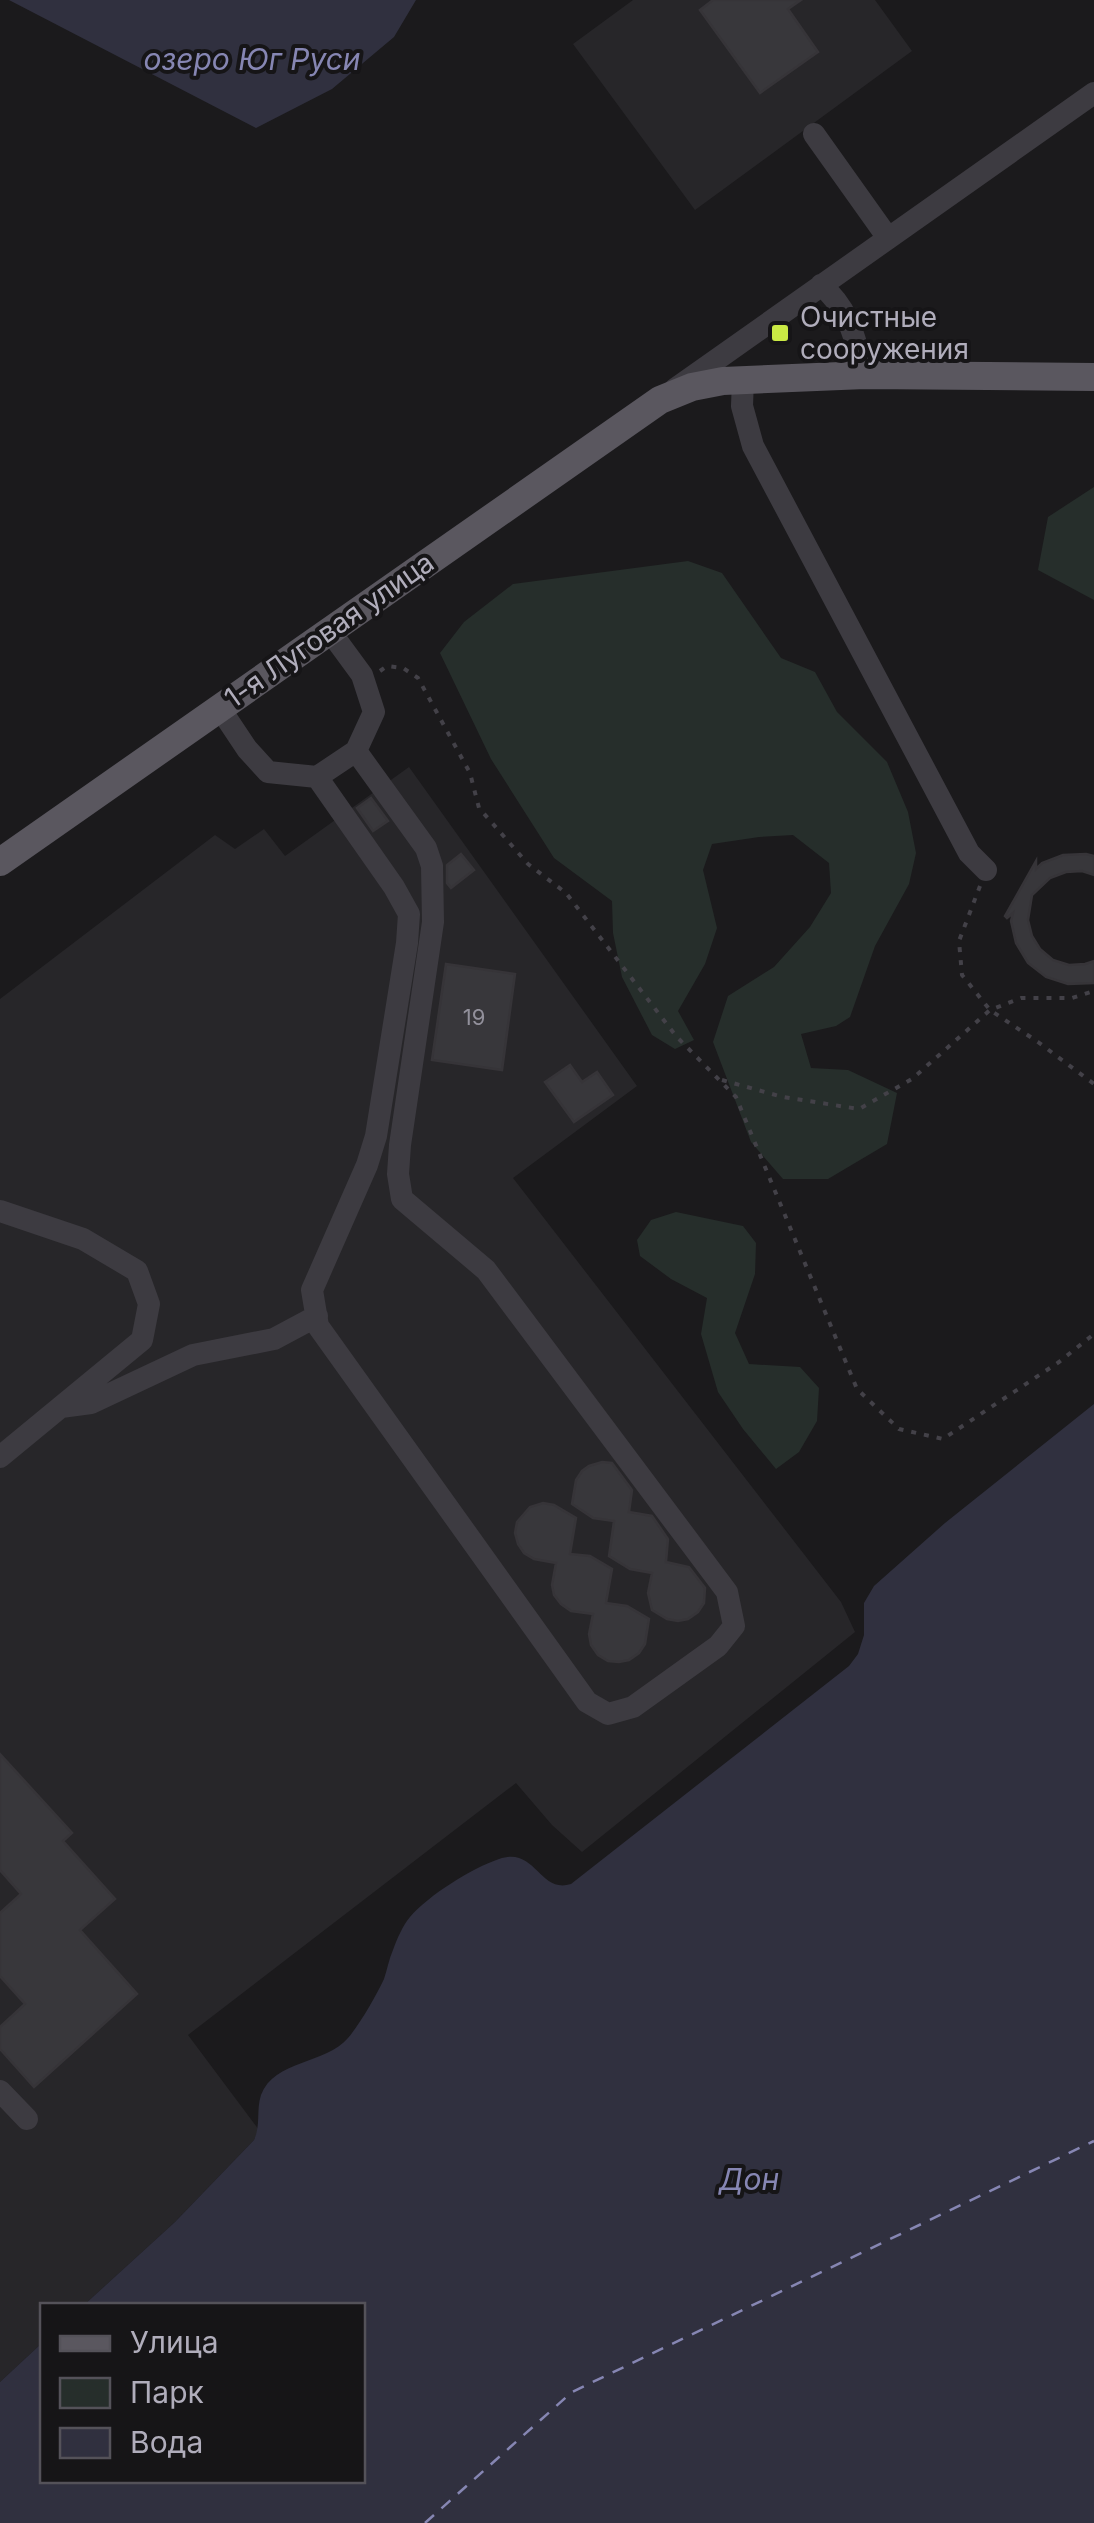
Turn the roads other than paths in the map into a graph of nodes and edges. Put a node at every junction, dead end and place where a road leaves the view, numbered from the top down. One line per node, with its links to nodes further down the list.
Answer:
1 (1094, 93): 3 (street, 1-я Луговая улица)
2 (814, 134): 3 (street)
3 (888, 238): 4 (street, 1-я Луговая улица)
4 (821, 285): 5 (street); 8 (street, 1-я Луговая улица)
5 (865, 374): 6 (main road, 1-я Луговая улица); 7 (main road, 1-я Луговая улица)
6 (1094, 378)
7 (743, 380): 8 (main road, 1-я Луговая улица); 14 (street)
8 (660, 400): 9 (main road, 1-я Луговая улица)
9 (329, 630): 10 (main road, 1-я Луговая улица); 11 (street)
10 (219, 707): 12 (street); 13 (main road, 1-я Луговая улица)
11 (356, 751): 12 (street); 16 (street)
12 (317, 777): 16 (street)
13 (0, 862)
14 (986, 870)
15 (0, 1212): 17 (street)
16 (316, 1316): 17 (street)
17 (61, 1407): 18 (street)
18 (0, 1457)
19 (0, 2091): 20 (street)
20 (27, 2120)

